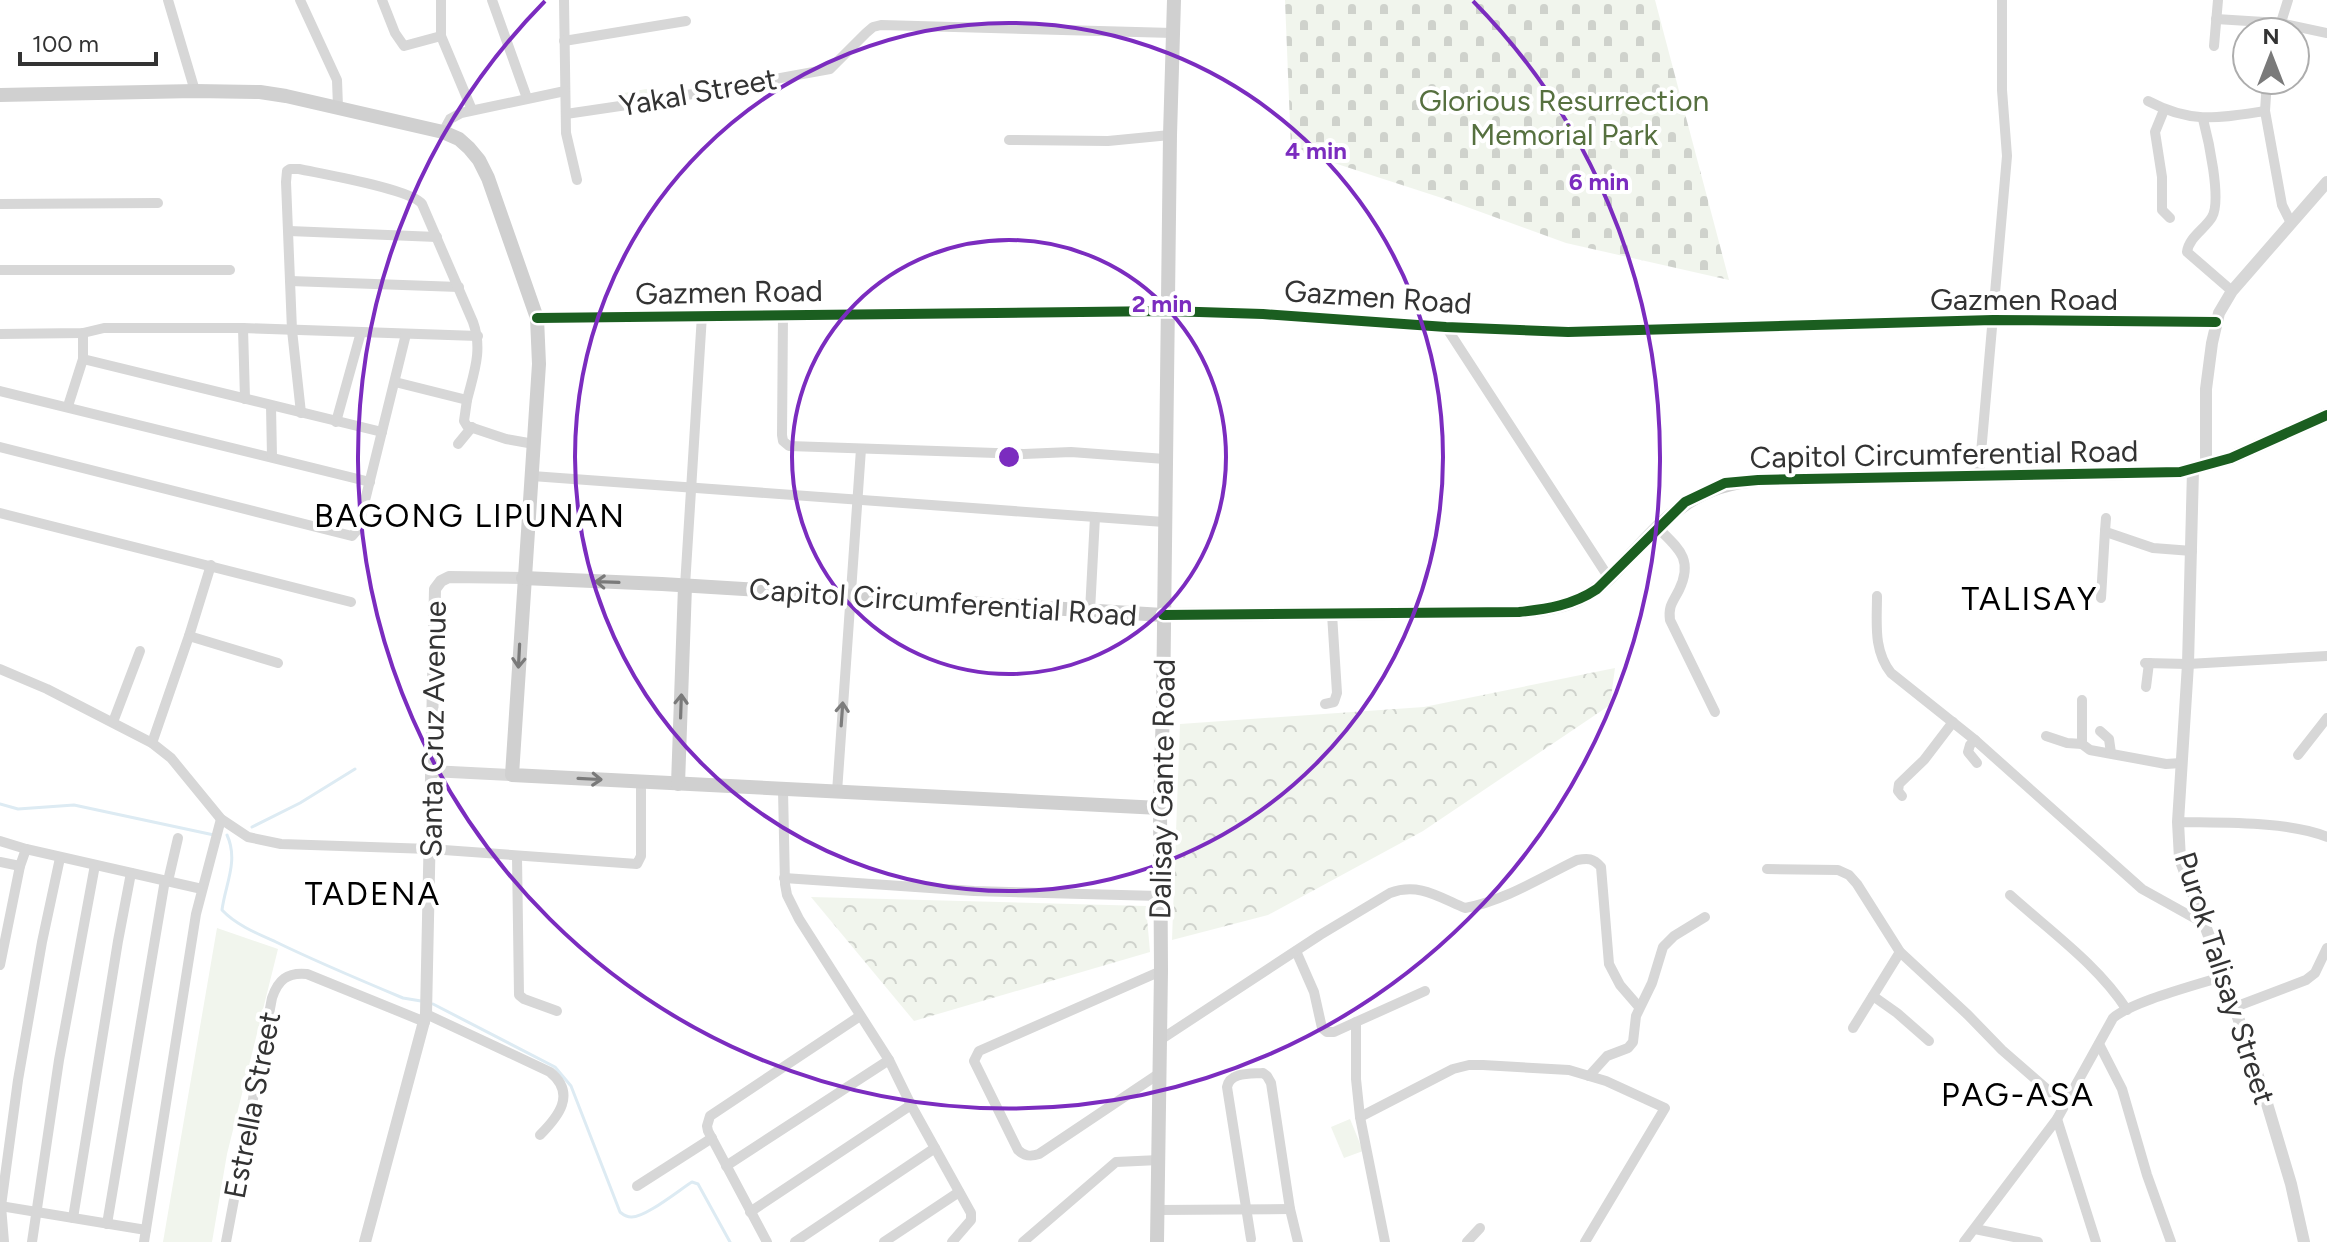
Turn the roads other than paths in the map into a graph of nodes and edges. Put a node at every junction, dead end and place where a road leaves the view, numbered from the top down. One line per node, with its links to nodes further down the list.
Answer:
1 (168, 0): 17 (street)
2 (300, 0): 23 (street)
3 (382, 0): 14 (street)
4 (441, 0): 14 (street)
5 (492, 0): 21 (street)
6 (564, 0): 15 (street)
7 (1174, 0): 13 (main road, Dalisay Gante Road)
8 (2002, 0): 49 (street)
9 (2218, 0): 10 (street)
10 (2216, 19): 12 (street); 16 (street)
11 (686, 21): 15 (street)
12 (2231, 21)
13 (1173, 33): 27 (street, Yakal Street); 30 (main road, Dalisay Gante Road)
14 (441, 36): 24 (street)
15 (564, 41): 18 (street)
16 (2214, 46)
17 (195, 91): 19 (main road); 23 (main road)
18 (565, 91): 21 (street); 27 (street)
19 (0, 95)
20 (2266, 96): 26 (street)
21 (527, 98): 24 (street)
22 (2148, 101): 25 (street)
23 (338, 107): 29 (main road)
24 (472, 110): 29 (street)
25 (2164, 110): 28 (street); 36 (street)
26 (2265, 111): 28 (street); 37 (street)
27 (566, 114): 32 (street)
28 (2203, 119): 44 (street)
29 (443, 132): 48 (main road)
30 (1170, 135): 31 (street); 45 (main road, Dalisay Gante Road)
31 (1009, 140)
32 (577, 180)
33 (2327, 182): 37 (street, Purok Talisay Street)
34 (158, 203): 35 (street)
35 (0, 204)
36 (2170, 218)
37 (2291, 223): 44 (street, Purok Talisay Street)
38 (289, 231): 39 (street); 39 (street); 42 (street)
39 (437, 237): 43 (street)
40 (0, 270): 41 (street)
41 (230, 270)
42 (290, 281): 43 (street); 53 (street)
43 (459, 287): 58 (street)
44 (2232, 291): 50 (street, Purok Talisay Street)
45 (1167, 311): 47 (street, Gazmen Road); 51 (street, Gazmen Road); 76 (main road, Dalisay Gante Road)
46 (702, 315): 47 (street, Gazmen Road); 48 (street, Gazmen Road); 81 (street)
47 (783, 315): 74 (street)
48 (537, 318): 72 (main road)
49 (1993, 320): 50 (street, Gazmen Road); 51 (street, Gazmen Road); 79 (street)
50 (2216, 322): 77 (street, Purok Talisay Street)
51 (1446, 327): 92 (street)
52 (243, 328): 53 (street); 55 (street); 62 (street)
53 (292, 330): 54 (street); 66 (street)
54 (361, 332): 57 (street); 68 (street)
55 (83, 333): 56 (street); 59 (street)
56 (0, 334)
57 (406, 334): 58 (street); 60 (street)
58 (478, 336): 63 (street)
59 (83, 359): 62 (street); 64 (street)
60 (395, 382): 63 (street); 70 (street)
61 (0, 391): 64 (street)
62 (245, 399): 65 (street)
63 (467, 400): 69 (street)
64 (68, 406): 75 (street)
65 (271, 406): 66 (street); 75 (street)
66 (301, 413): 68 (street)
67 (2327, 415): 77 (main road, Capitol Circumferential Road)
68 (336, 422): 70 (street)
69 (472, 427): 71 (street); 72 (street)
70 (382, 432): 80 (street)
71 (458, 444)
72 (534, 444): 78 (main road)
73 (0, 447): 80 (street)
74 (861, 449): 76 (street); 82 (street)
75 (272, 457): 80 (street)
76 (1165, 459): 86 (main road, Dalisay Gante Road)
77 (2200, 468): 79 (main road, Capitol Circumferential Road); 89 (street, Purok Talisay Street)
78 (532, 476): 81 (street); 91 (main road)
79 (1979, 476): 87 (main road, Capitol Circumferential Road)
80 (370, 482)
81 (692, 488): 82 (street); 93 (street)
82 (857, 500): 84 (street); 94 (street)
83 (0, 513): 90 (street)
84 (1095, 517): 86 (street); 98 (street)
85 (2106, 518): 88 (street)
86 (1164, 522): 100 (main road, Dalisay Gante Road)
87 (1658, 528): 92 (main road, Capitol Circumferential Road); 110 (street)
88 (2105, 531): 89 (street); 96 (street)
89 (2192, 551): 105 (street, Purok Talisay Street)
90 (211, 565): 97 (street); 101 (street)
91 (523, 578): 93 (main road, Capitol Circumferential Road, one-way to 91); 123 (street, Santa Cruz Avenue); 124 (main road, one-way to 124)
92 (1609, 578): 99 (main road, Capitol Circumferential Road)
93 (685, 586): 94 (main road, Capitol Circumferential Road); 126 (main road, one-way to 93)
94 (850, 596): 98 (main road, Capitol Circumferential Road); 128 (street, one-way to 94)
95 (1877, 596): 113 (street)
96 (2101, 598)
97 (351, 602)
98 (1090, 611): 100 (main road, Capitol Circumferential Road)
99 (1332, 614): 100 (main road, Capitol Circumferential Road); 109 (street)
100 (1163, 615): 130 (main road, Dalisay Gante Road)
101 (189, 636): 104 (street); 117 (street)
102 (140, 651): 112 (street)
103 (2327, 656): 105 (street)
104 (278, 663)
105 (2188, 664): 107 (street); 122 (street, Purok Talisay Street)
106 (0, 669): 112 (street)
107 (2146, 687)
108 (2082, 700): 118 (street)
109 (1325, 704)
110 (1715, 712)
111 (2327, 718): 120 (street)
112 (113, 722): 117 (street)
113 (1953, 722): 116 (street); 129 (street)
114 (2100, 731): 119 (street)
115 (2046, 736): 118 (street)
116 (1975, 740): 121 (street); 151 (street)
117 (152, 743): 131 (street)
118 (2082, 744): 119 (street)
119 (2111, 753): 122 (street)
120 (2298, 755)
121 (1977, 763)
122 (2181, 763): 132 (street, Purok Talisay Street)
123 (431, 771): 124 (street); 137 (street, Santa Cruz Avenue)
124 (512, 775): 125 (main road, one-way to 125)
125 (641, 782): 126 (main road); 138 (street)
126 (678, 784): 127 (main road)
127 (783, 790): 128 (main road); 145 (street)
128 (837, 792): 130 (main road)
129 (1902, 796)
130 (1160, 808): 149 (main road, Dalisay Gante Road)
131 (221, 819): 137 (street); 147 (street)
132 (2178, 822): 133 (street); 151 (street, Purok Talisay Street)
133 (2327, 837)
134 (178, 838): 146 (street)
135 (0, 841): 136 (street)
136 (26, 849): 139 (street); 142 (street)
137 (430, 849): 138 (street); 166 (street, Santa Cruz Avenue)
138 (517, 857): 164 (street)
139 (60, 858): 141 (street); 186 (street)
140 (0, 862): 142 (street)
141 (95, 865): 144 (street); 190 (street)
142 (20, 866): 152 (street)
143 (1767, 869): 155 (street)
144 (131, 873): 146 (street); 192 (street)
145 (784, 878): 149 (street); 165 (street)
146 (166, 880): 147 (street); 193 (street)
147 (202, 889): 196 (street)
148 (2010, 895): 163 (street)
149 (1159, 896): 157 (main road, Dalisay Gante Road)
150 (1705, 917): 161 (street)
151 (2205, 924): 158 (street, Purok Talisay Street)
152 (3, 930): 156 (street)
153 (2327, 948): 162 (street)
154 (1296, 951): 161 (street); 167 (street); 169 (street)
155 (1900, 952): 160 (street); 175 (street)
156 (0, 965)
157 (1161, 971): 169 (main road, Dalisay Gante Road); 173 (street)
158 (2224, 976): 162 (street, Purok Talisay Street); 163 (street)
159 (1425, 991): 167 (street)
160 (1873, 996): 168 (street); 170 (street)
161 (1639, 1007): 174 (street)
162 (2235, 1007): 217 (street, Purok Talisay Street)
163 (2127, 1010): 171 (street)
164 (557, 1011)
165 (860, 1016): 172 (street); 180 (street)
166 (425, 1018): 179 (street); 201 (street, Estrella Street); 202 (street, Santa Cruz Avenue)
167 (1356, 1022): 177 (street)
168 (1853, 1028)
169 (1160, 1040): 173 (main road, Dalisay Gante Road)
170 (1929, 1041)
171 (2099, 1044): 175 (street); 216 (street)
172 (889, 1060): 176 (street); 183 (street)
173 (1160, 1073): 182 (main road, Dalisay Gante Road)
174 (1589, 1076): 177 (street); 212 (street)
175 (2064, 1104): 178 (street)
176 (911, 1105): 181 (street); 191 (street)
177 (1360, 1117): 210 (street)
178 (2057, 1119): 195 (street); 215 (street)
179 (540, 1135)
180 (712, 1138): 183 (street); 184 (street)
181 (935, 1148): 185 (street); 204 (street)
182 (1159, 1160): 188 (main road, Dalisay Gante Road); 207 (street)
183 (726, 1166): 191 (street)
184 (637, 1186)
185 (959, 1192): 205 (street); 206 (street)
186 (1, 1206): 190 (street); 198 (street)
187 (1290, 1209): 189 (street); 189 (street); 209 (street)
188 (1158, 1210): 189 (street); 208 (main road, Dalisay Gante Road)
189 (1247, 1210): 197 (street)
190 (35, 1212): 192 (street); 199 (street)
191 (750, 1212): 203 (street)
192 (73, 1218): 193 (street)
193 (107, 1224): 196 (street)
194 (1480, 1228): 211 (street)
195 (1975, 1229): 213 (street); 214 (street)
196 (146, 1230): 200 (street)
197 (1251, 1239)
198 (4, 1242)
199 (32, 1242)
200 (144, 1242)
201 (226, 1242)
202 (365, 1242)
203 (767, 1242)
204 (795, 1242)
205 (884, 1242)
206 (952, 1242)
207 (1023, 1242)
208 (1157, 1242)
209 (1298, 1242)
210 (1385, 1242)
211 (1467, 1242)
212 (1585, 1242)
213 (1964, 1242)
214 (2038, 1242)
215 (2096, 1242)
216 (2171, 1242)
217 (2304, 1242)

